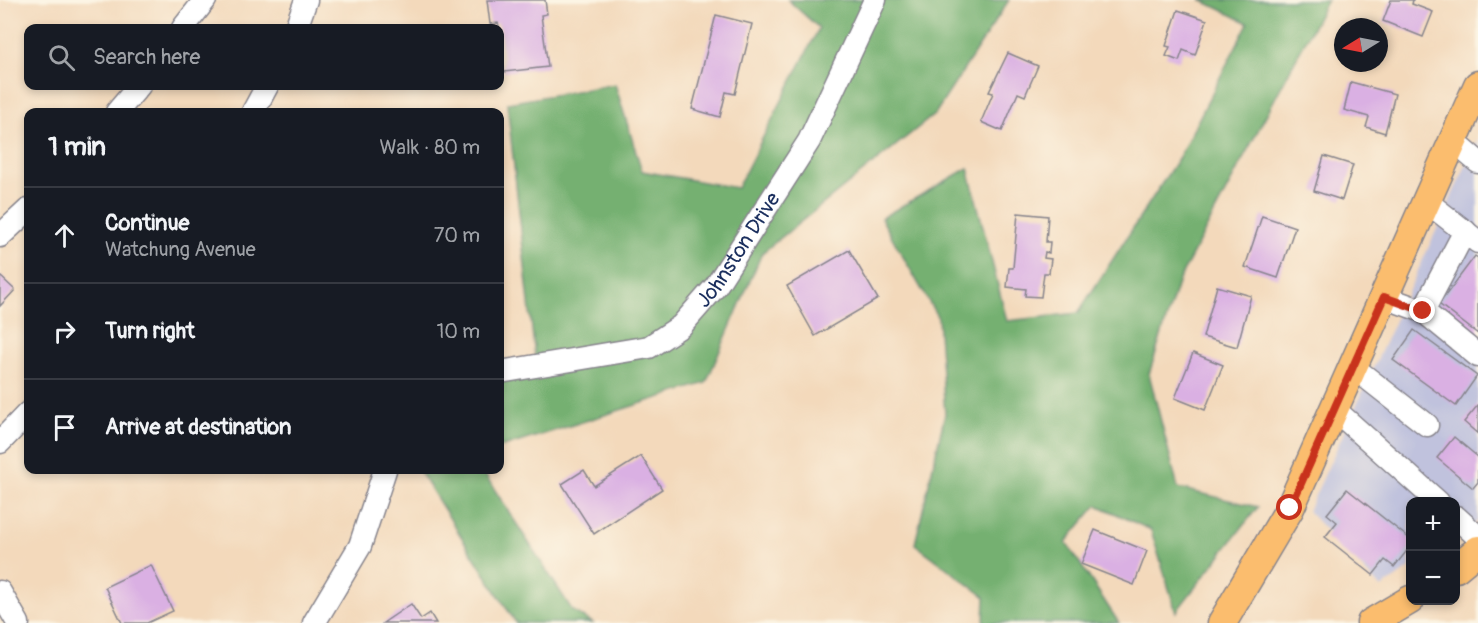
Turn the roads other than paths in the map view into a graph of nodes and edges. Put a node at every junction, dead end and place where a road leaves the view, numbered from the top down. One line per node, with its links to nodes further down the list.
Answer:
1 (205, 0): 4 (street)
2 (306, 0): 5 (street)
3 (875, 0): 21 (street, Johnston Drive)
4 (186, 24)
5 (297, 24)
6 (1478, 86): 11 (main road)
7 (136, 90): 9 (street)
8 (265, 90): 10 (street)
9 (120, 108)
10 (255, 108)
11 (1454, 141): 12 (street); 13 (main road)
12 (1478, 162)
13 (1426, 201): 16 (street); 17 (main road)
14 (24, 214): 15 (street)
15 (0, 236)
16 (1471, 237): 18 (street)
17 (1384, 297): 18 (street); 20 (main road)
18 (1423, 311): 19 (street)
19 (1478, 356)
20 (1353, 367): 22 (main road); 24 (street)
21 (504, 371)
22 (1334, 409): 27 (street); 28 (main road)
23 (24, 416): 25 (street)
24 (1427, 425)
25 (0, 442)
26 (385, 474): 36 (street)
27 (1433, 497)
28 (1290, 508): 37 (main road); 38 (main road)
29 (1460, 521): 30 (street)
30 (1478, 537)
31 (1478, 550): 32 (main road)
32 (1460, 564)
33 (0, 592): 35 (street)
34 (1406, 602): 39 (main road)
35 (18, 623)
36 (314, 623)
37 (1221, 623)
38 (1235, 623)
39 (1371, 623)

